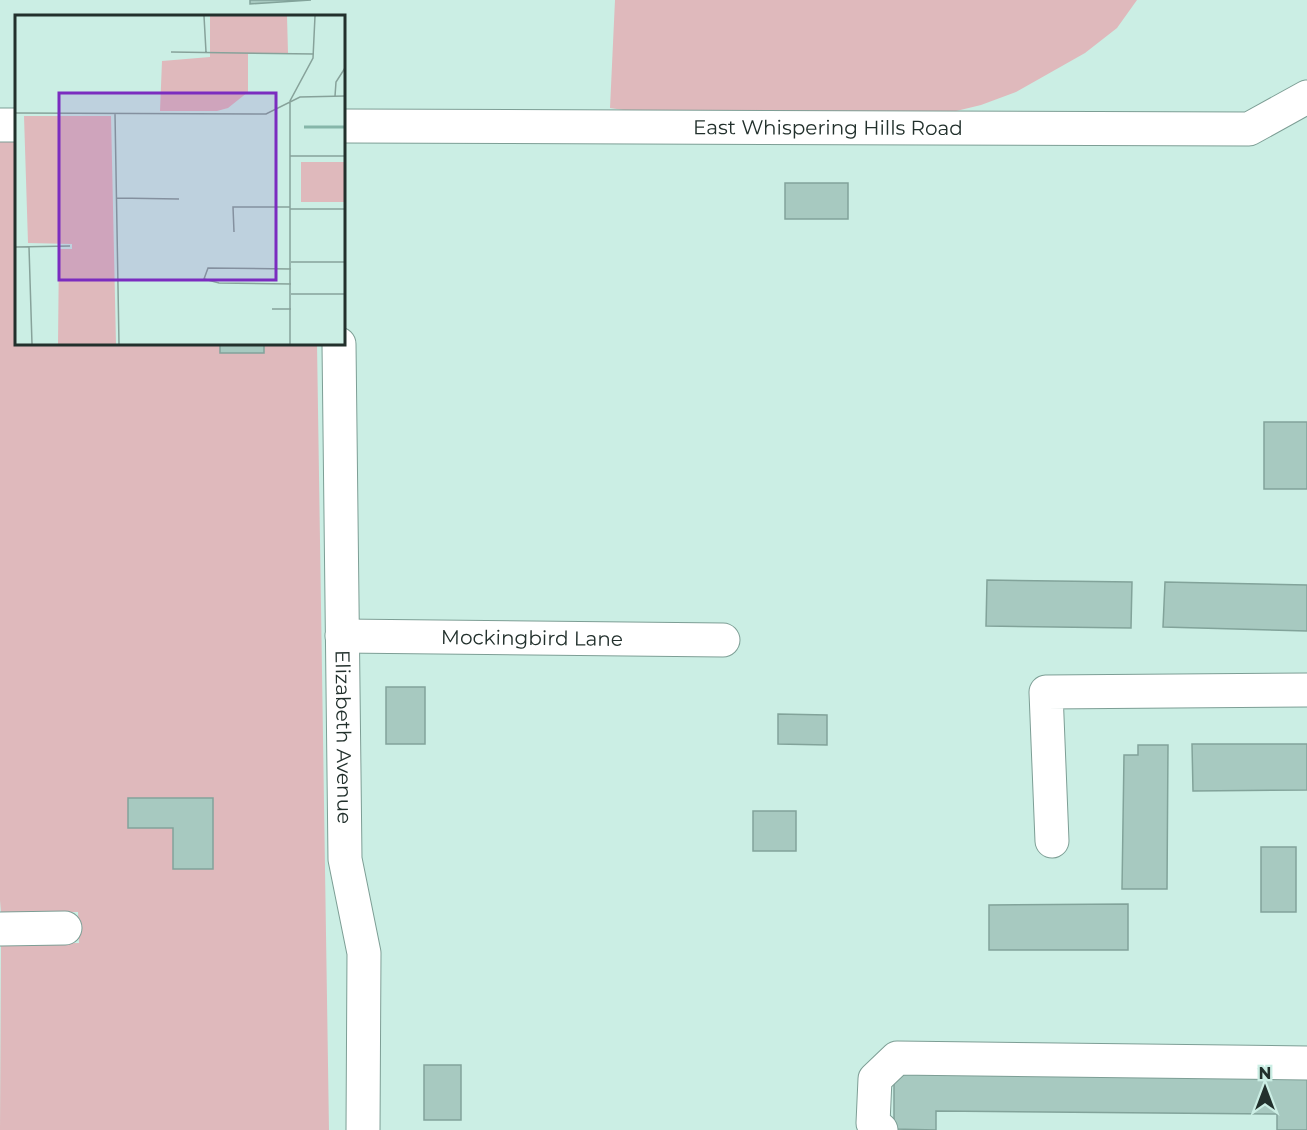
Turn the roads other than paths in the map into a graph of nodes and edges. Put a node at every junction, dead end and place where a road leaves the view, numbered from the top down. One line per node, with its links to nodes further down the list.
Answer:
1 (1307, 97): 4 (street, East Whispering Hills Road)
2 (0, 125): 3 (street)
3 (15, 126)
4 (345, 126)
5 (339, 345): 6 (street, Elizabeth Avenue)
6 (342, 636): 7 (street, Mockingbird Lane); 13 (street, Elizabeth Avenue)
7 (723, 640)
8 (1307, 690): 9 (street)
9 (1052, 841)
10 (65, 928): 11 (street)
11 (0, 929)
12 (1307, 1063): 14 (street)
13 (363, 1130)
14 (881, 1130)

